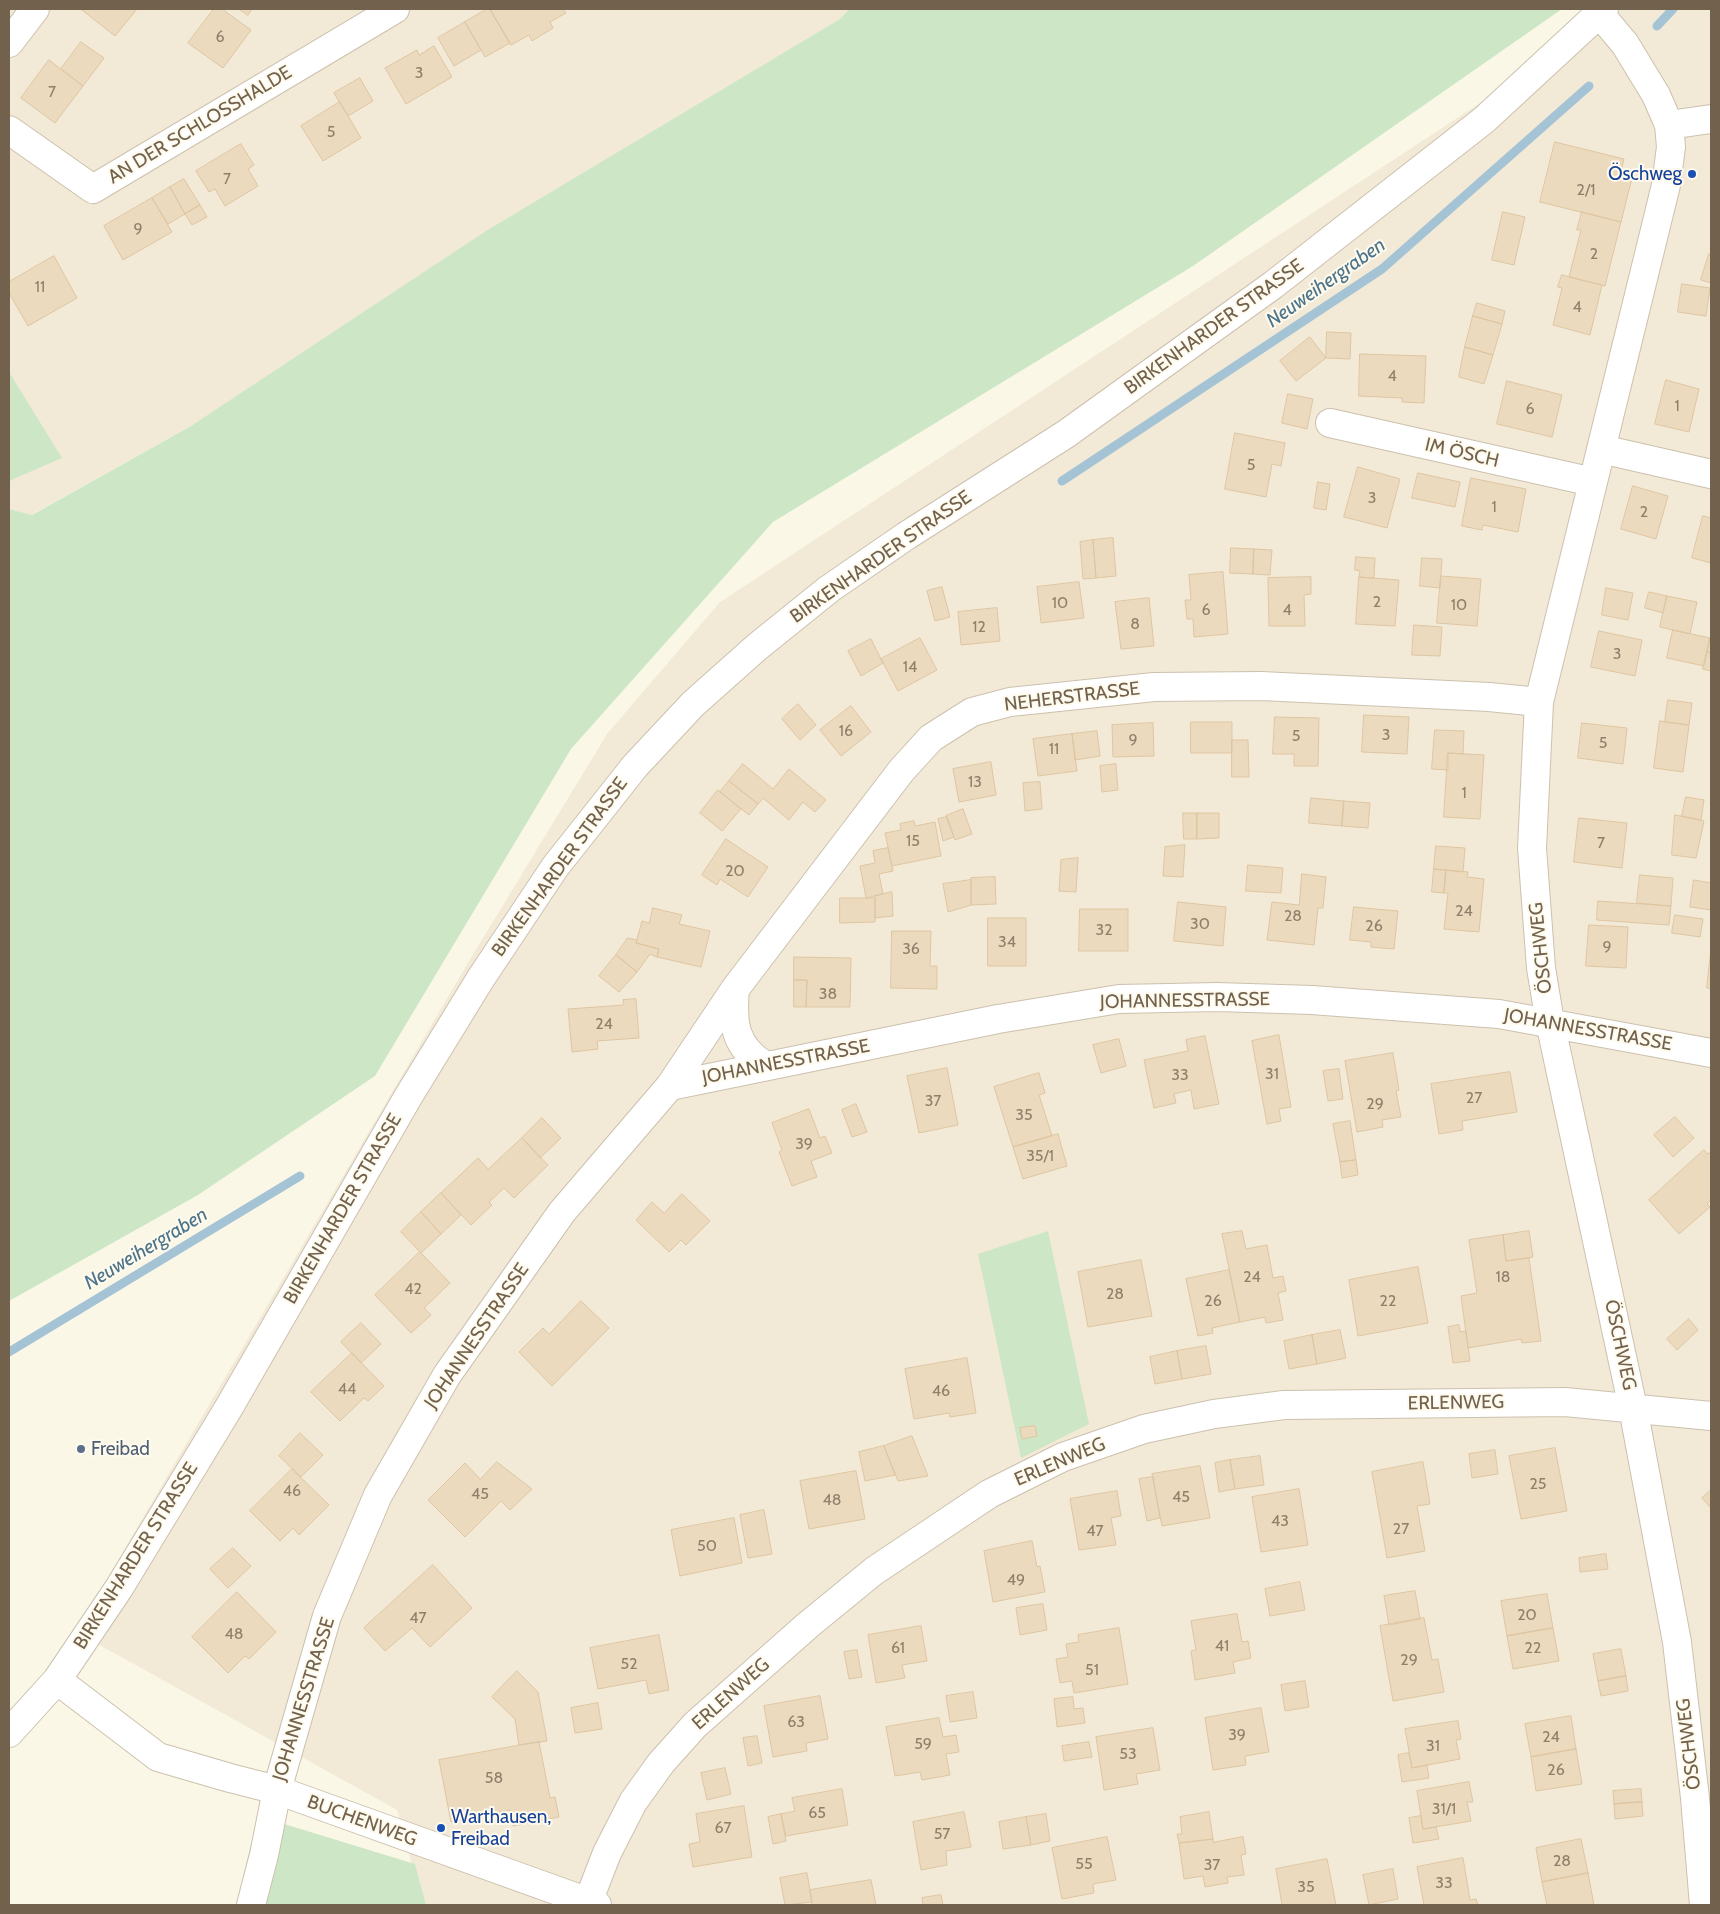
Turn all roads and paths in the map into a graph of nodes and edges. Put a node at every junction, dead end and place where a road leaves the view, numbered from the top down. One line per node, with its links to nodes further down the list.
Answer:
1 (35, 9): 4 (street)
2 (395, 9): 7 (street, AN DER SCHLOSSHALDE)
3 (1601, 11): 6 (street, ÖSCHWEG); 20 (street, BIRKENHARDER STRASSE)
4 (9, 43)
5 (1711, 118): 6 (street)
6 (1669, 125): 9 (street, ÖSCHWEG)
7 (9, 130)
8 (1330, 424): 11 (street, IM ÖSCH)
9 (1600, 449): 10 (street); 11 (street, ÖSCHWEG)
10 (1711, 474)
11 (1593, 482): 12 (street, ÖSCHWEG)
12 (1540, 702): 13 (street, NEHERSTRASSE); 14 (street, ÖSCHWEG)
13 (735, 989): 16 (street); 17 (street, NEHERSTRASSE)
14 (1550, 1022): 15 (street, JOHANNESSTRASSE); 16 (street, JOHANNESSTRASSE); 18 (street, ÖSCHWEG)
15 (1711, 1053)
16 (766, 1066): 17 (street, JOHANNESSTRASSE)
17 (670, 1086): 22 (street, JOHANNESSTRASSE)
18 (1633, 1408): 19 (street, ERLENWEG); 23 (street, ERLENWEG); 25 (street, ÖSCHWEG)
19 (1711, 1416)
20 (58, 1680): 21 (street, BIRKENHARDER STRASSE); 22 (street, BUCHENWEG)
21 (9, 1733)
22 (276, 1790): 23 (street, BUCHENWEG); 24 (street, JOHANNESSTRASSE)
23 (593, 1903)
24 (250, 1905)
25 (1704, 1905)

